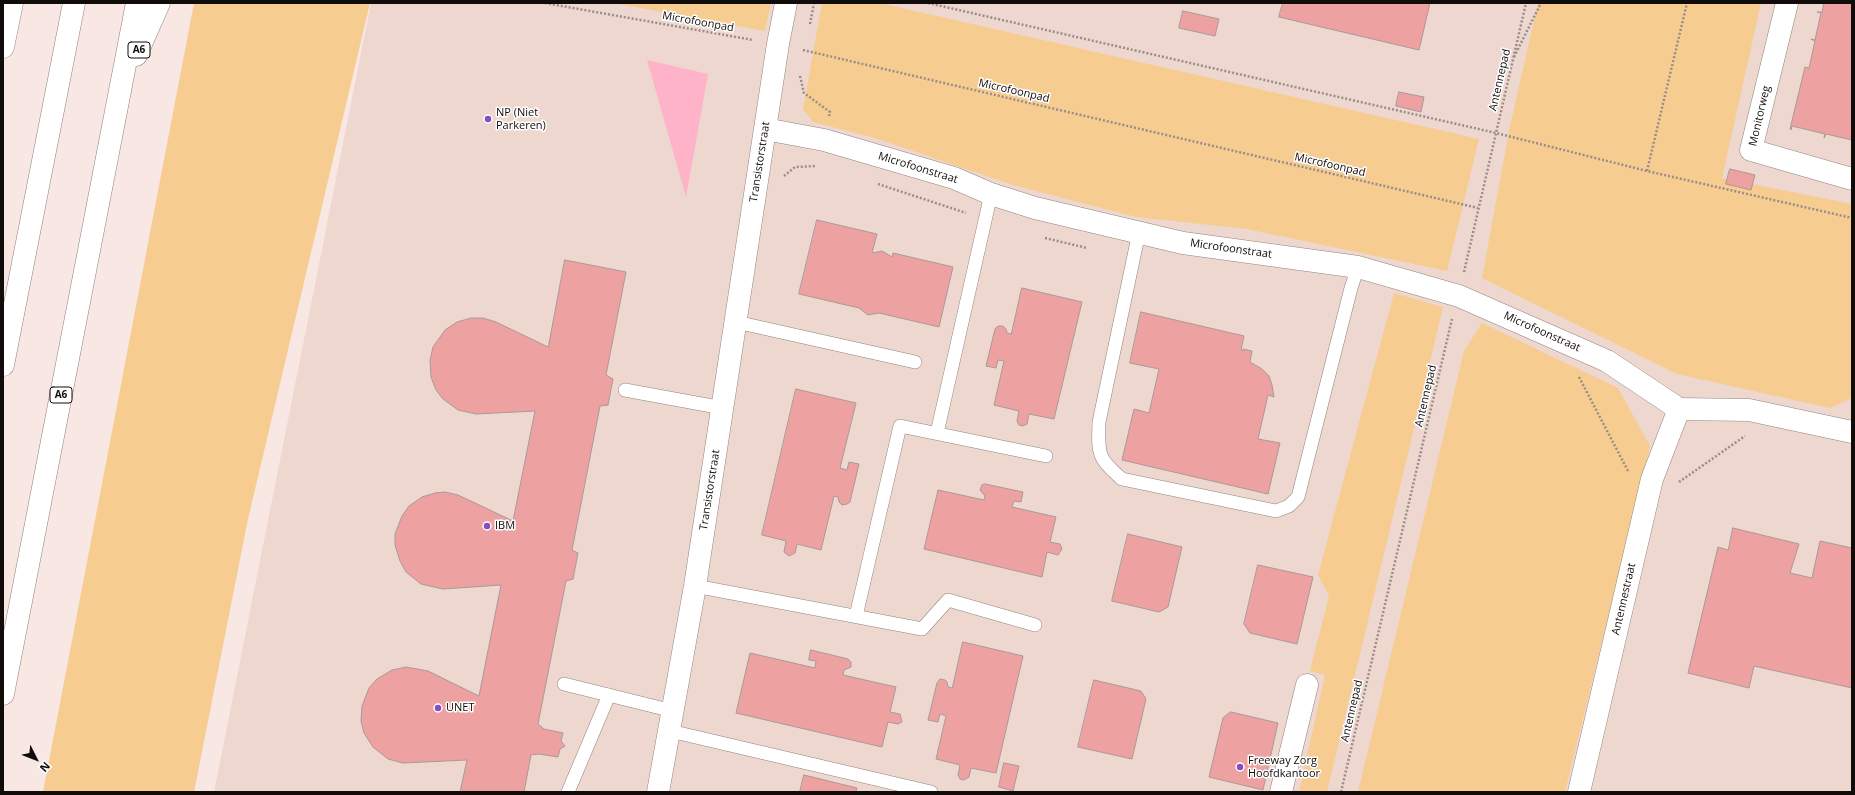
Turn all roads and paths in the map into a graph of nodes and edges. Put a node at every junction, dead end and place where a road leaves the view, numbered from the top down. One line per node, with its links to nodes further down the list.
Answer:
1 (12, 3): 16 (main road)
2 (74, 3): 43 (main road)
3 (137, 3): 21 (main road, A6)
4 (158, 3): 21 (main road, A6)
5 (545, 3): 14 (path, Microfoonpad)
6 (786, 3): 14 (main road, Transistorstraat)
7 (814, 3): 13 (path)
8 (928, 3): 23 (path)
9 (1526, 3): 19 (path, Antennepad)
10 (1541, 3): 19 (path)
11 (1687, 3): 25 (path)
12 (1787, 3): 27 (main road, Monitorweg)
13 (809, 30)
14 (778, 44): 17 (path, Microfoonpad); 22 (main road, Transistorstraat)
15 (806, 44): 17 (path)
16 (3, 47)
17 (804, 50): 18 (path); 30 (path, Microfoonpad)
18 (802, 58)
19 (1512, 61): 23 (path, Antennepad)
20 (799, 73): 24 (path)
21 (118, 96): 58 (main road, A6)
22 (765, 129): 24 (main road, Microfoonstraat); 40 (main road, Transistorstraat)
23 (1496, 133): 25 (path); 30 (path, Antennepad)
24 (824, 140): 26 (path); 29 (main road, Microfoonstraat)
25 (1647, 171): 31 (path)
26 (783, 177)
27 (1852, 179)
28 (873, 183): 32 (path)
29 (991, 194): 32 (lane); 33 (main road, Microfoonstraat)
30 (1478, 208): 37 (path, Antennepad)
31 (1852, 218)
32 (985, 219): 49 (lane)
33 (1139, 232): 36 (main road, Microfoonstraat); 36 (lane)
34 (1044, 238): 35 (path)
35 (1089, 249)
36 (1358, 267): 37 (main road, Microfoonstraat)
37 (1459, 296): 39 (path, Antennepad); 47 (main road, Microfoonstraat)
38 (1445, 317): 39 (path)
39 (1452, 319): 41 (path); 65 (path, Antennepad)
40 (736, 322): 42 (lane); 46 (main road, Transistorstraat)
41 (1457, 322)
42 (916, 362)
43 (3, 366)
44 (1576, 370): 52 (path)
45 (625, 390): 46 (lane)
46 (723, 408): 53 (main road, Transistorstraat)
47 (1679, 409): 48 (main road); 52 (main road, Antennestraat)
48 (1852, 432)
49 (937, 433): 51 (lane); 54 (lane)
50 (1747, 434): 52 (path)
51 (1046, 456)
52 (1652, 479): 66 (main road, Antennestraat)
53 (696, 586): 54 (lane); 60 (main road, Transistorstraat)
54 (856, 616): 55 (lane)
55 (1035, 625)
56 (564, 684): 59 (lane)
57 (1307, 685): 64 (main road)
58 (3, 694)
59 (609, 695): 60 (lane); 61 (lane)
60 (672, 721): 62 (main road, Transistorstraat); 63 (lane)
61 (568, 792)
62 (658, 792)
63 (931, 792)
64 (1281, 792)
65 (1341, 792)
66 (1580, 792)

